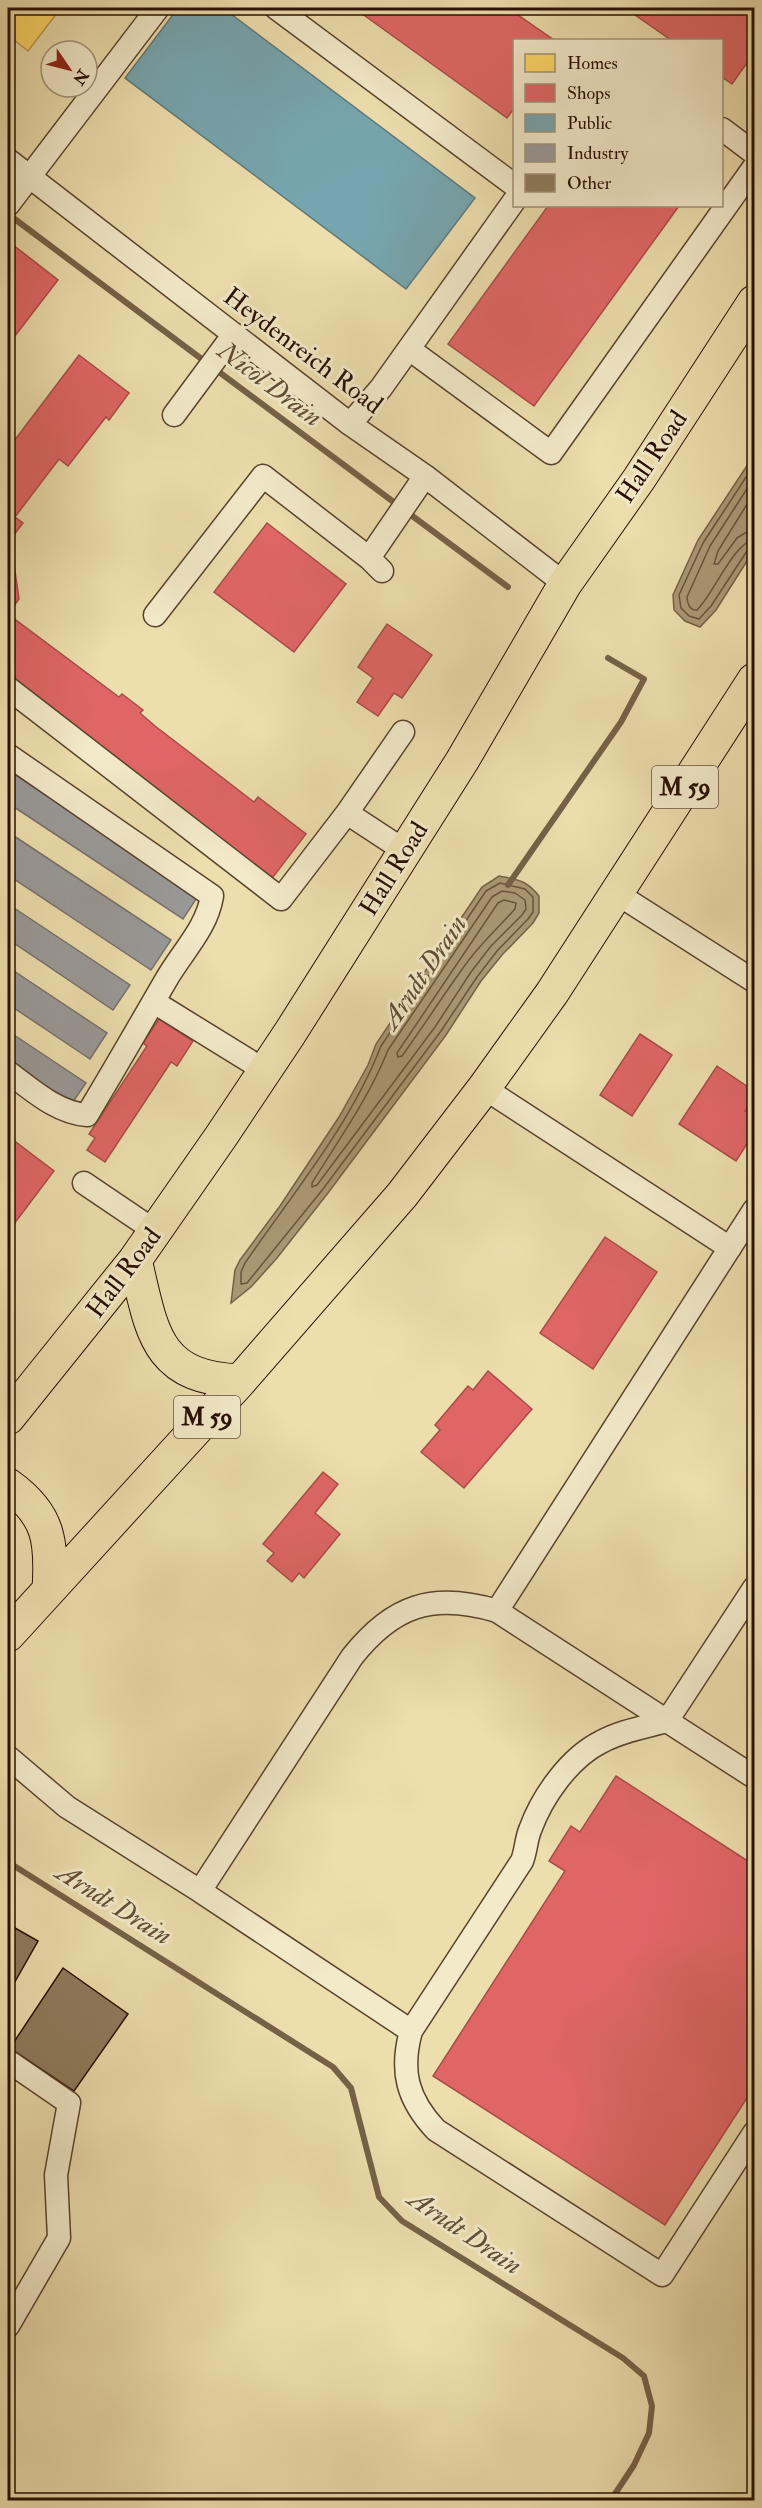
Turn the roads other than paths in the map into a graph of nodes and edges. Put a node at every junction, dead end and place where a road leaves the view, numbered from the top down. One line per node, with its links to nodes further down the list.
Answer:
1 (158, 8): 7 (street)
2 (276, 8): 8 (street)
3 (723, 130): 4 (street)
4 (754, 153)
5 (8, 160): 7 (street, Heydenreich Road)
6 (752, 174): 13 (street)
7 (29, 177): 10 (street); 12 (street, Heydenreich Road)
8 (513, 184)
9 (513, 202): 13 (street)
10 (8, 205)
11 (754, 302): 17 (highway, Hall Road)
12 (234, 334): 14 (street); 15 (street, Heydenreich Road)
13 (409, 349): 15 (street)
14 (174, 415)
15 (350, 424): 16 (street, Heydenreich Road)
16 (425, 476): 17 (street, Heydenreich Road); 18 (street)
17 (565, 584): 24 (highway, Hall Road)
18 (155, 615)
19 (754, 680): 25 (highway, M 59)
20 (8, 688): 23 (street)
21 (403, 732): 23 (street)
22 (8, 755): 27 (street)
23 (347, 813): 24 (street)
24 (405, 851): 28 (highway, Hall Road)
25 (616, 893): 26 (street); 30 (highway, M 59)
26 (754, 981)
27 (154, 1002): 28 (street); 29 (street)
28 (264, 1070): 33 (highway, Hall Road)
29 (8, 1072)
30 (484, 1088): 34 (street); 36 (highway, M 59)
31 (84, 1183): 33 (street)
32 (754, 1210): 34 (street)
33 (155, 1231): 35 (highway, Hall Road)
34 (730, 1248): 41 (street)
35 (135, 1260): 36 (highway); 37 (highway, Hall Road)
36 (240, 1381): 40 (highway, M 59)
37 (8, 1418)
38 (8, 1485): 40 (highway)
39 (754, 1588): 43 (street)
40 (49, 1590): 42 (highway, M 59)
41 (497, 1611): 43 (street); 46 (street)
42 (8, 1635)
43 (667, 1721): 45 (street); 47 (street)
44 (8, 1757): 46 (street)
45 (754, 1777)
46 (200, 1891): 47 (street)
47 (411, 2031): 49 (street)
48 (8, 2061): 50 (street)
49 (754, 2133)
50 (8, 2326)

